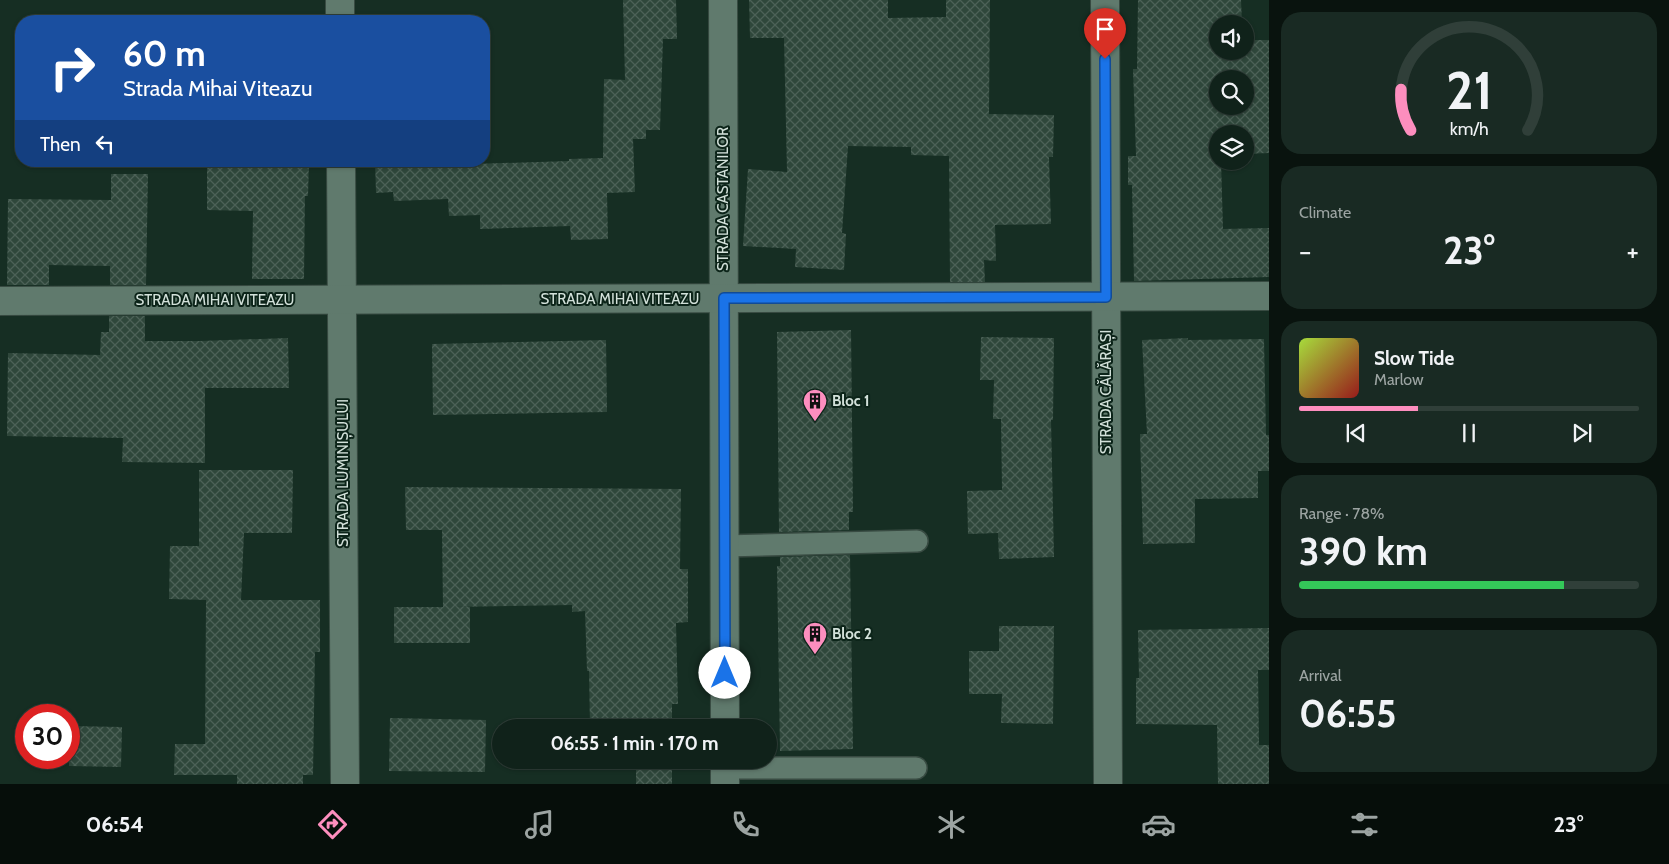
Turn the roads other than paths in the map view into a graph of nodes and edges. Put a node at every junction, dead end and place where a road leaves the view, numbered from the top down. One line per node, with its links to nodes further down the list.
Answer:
1 (340, 0): 4 (street)
2 (723, 0): 8 (street, STRADA CASTANILOR)
3 (1105, 0): 7 (street, STRADA CĂLĂRAȘI)
4 (340, 15)
5 (341, 167): 9 (street, STRADA LUMINIȘULUI)
6 (1269, 296): 7 (street, STRADA MIHAI VITEAZU)
7 (1106, 297): 8 (street, STRADA MIHAI VITEAZU); 17 (street, STRADA CĂLĂRAȘI)
8 (724, 298): 9 (street, STRADA MIHAI VITEAZU); 12 (street, STRADA CASTANILOR)
9 (342, 300): 10 (street, STRADA MIHAI VITEAZU); 16 (street, STRADA LUMINIȘULUI)
10 (0, 301)
11 (917, 541): 12 (lane)
12 (725, 546): 13 (street, STRADA CASTANILOR)
13 (725, 719)
14 (916, 768): 15 (lane)
15 (725, 770)
16 (345, 784)
17 (1108, 784)

